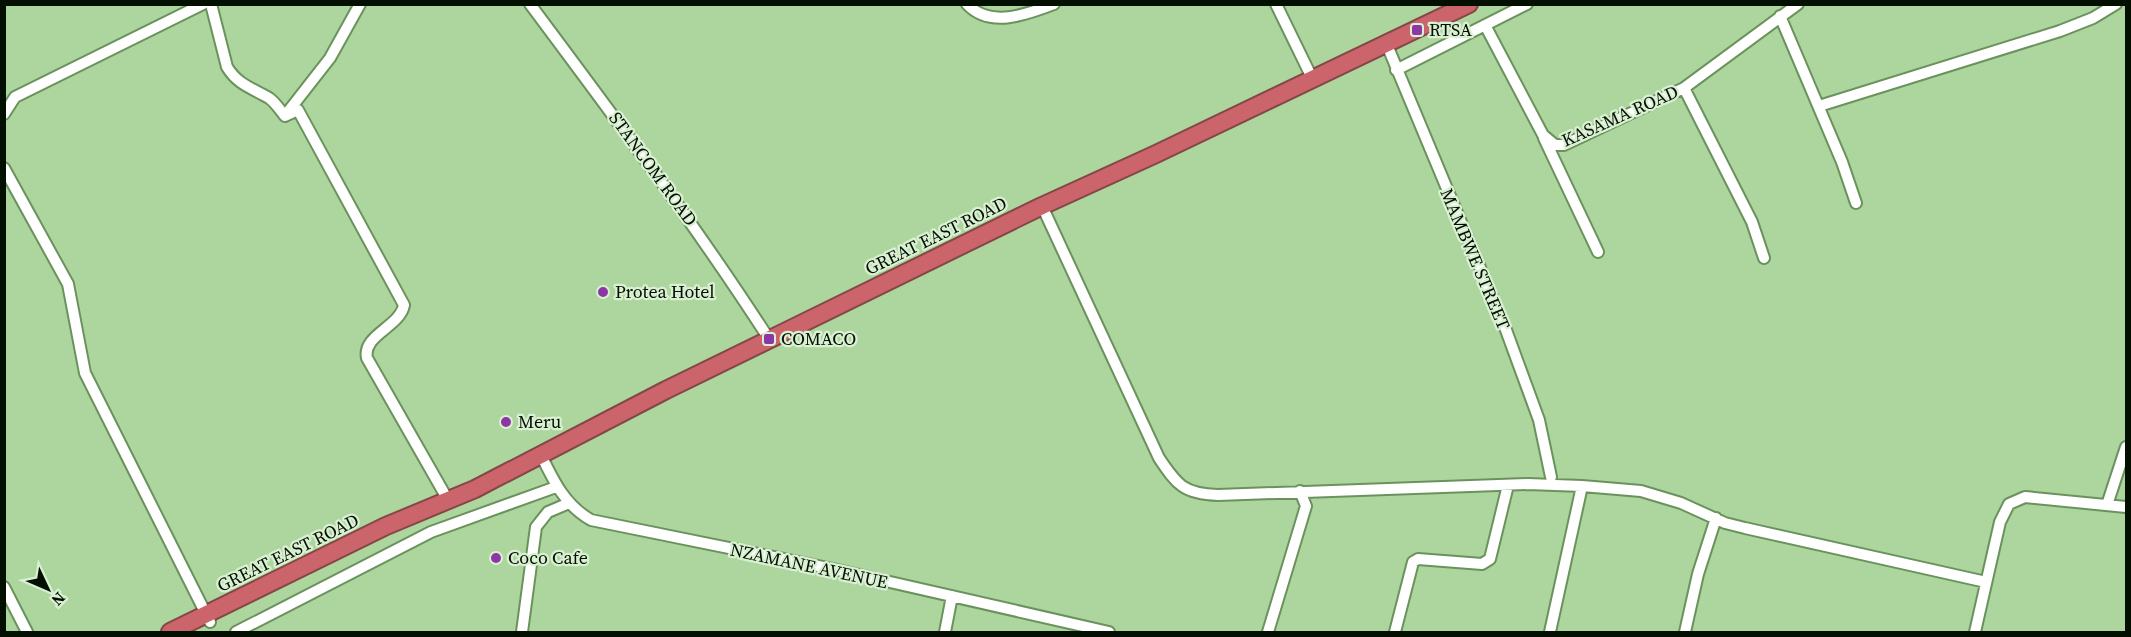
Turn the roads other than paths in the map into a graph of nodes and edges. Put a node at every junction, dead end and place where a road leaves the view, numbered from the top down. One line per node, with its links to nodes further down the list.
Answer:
1 (202, 4): 19 (street)
2 (211, 4): 20 (street)
3 (360, 4): 20 (street)
4 (530, 4): 27 (street, STANCOM ROAD)
5 (967, 4): 6 (street)
6 (1054, 4)
7 (1276, 4): 16 (street)
8 (1469, 4): 14 (highway, GREAT EAST ROAD)
9 (1527, 4): 13 (street)
10 (1798, 4): 12 (street, KASAMA ROAD)
11 (2116, 4): 18 (street)
12 (1780, 16): 17 (street, KASAMA ROAD); 18 (street)
13 (1485, 25): 15 (street); 21 (street, KASAMA ROAD)
14 (1387, 45): 15 (street, MAMBWE STREET); 16 (highway, GREAT EAST ROAD)
15 (1396, 70): 30 (street, MAMBWE STREET)
16 (1313, 80): 24 (highway, GREAT EAST ROAD)
17 (1684, 88): 21 (street, KASAMA ROAD); 26 (street)
18 (1819, 106): 23 (street)
19 (4, 114)
20 (285, 116): 35 (street)
21 (1543, 135): 25 (street)
22 (4, 168): 43 (street)
23 (1856, 203)
24 (1042, 206): 27 (highway, GREAT EAST ROAD); 34 (street)
25 (1598, 252)
26 (1764, 258)
27 (769, 339): 29 (highway, GREAT EAST ROAD)
28 (2127, 447): 37 (street)
29 (541, 455): 33 (street, NZAMANE AVENUE); 35 (highway, GREAT EAST ROAD)
30 (1551, 477)
31 (1509, 485): 32 (street); 34 (street); 52 (street)
32 (1582, 486): 39 (street); 53 (street)
33 (556, 487): 36 (street, NZAMANE AVENUE); 47 (street)
34 (1300, 491): 51 (street)
35 (448, 500): 43 (highway, GREAT EAST ROAD)
36 (568, 503): 42 (street, NZAMANE AVENUE); 48 (street)
37 (2107, 505): 38 (street); 40 (street)
38 (2127, 507)
39 (1716, 518): 40 (street); 54 (street)
40 (1986, 582): 55 (street)
41 (4, 587): 44 (street)
42 (952, 596): 49 (street); 50 (street, NZAMANE AVENUE)
43 (208, 618): 45 (highway, GREAT EAST ROAD); 46 (highway, GREAT EAST ROAD)
44 (27, 633)
45 (170, 633)
46 (188, 633)
47 (236, 633)
48 (522, 633)
49 (945, 633)
50 (1109, 633)
51 (1268, 633)
52 (1395, 633)
53 (1550, 633)
54 (1685, 633)
55 (1975, 633)

